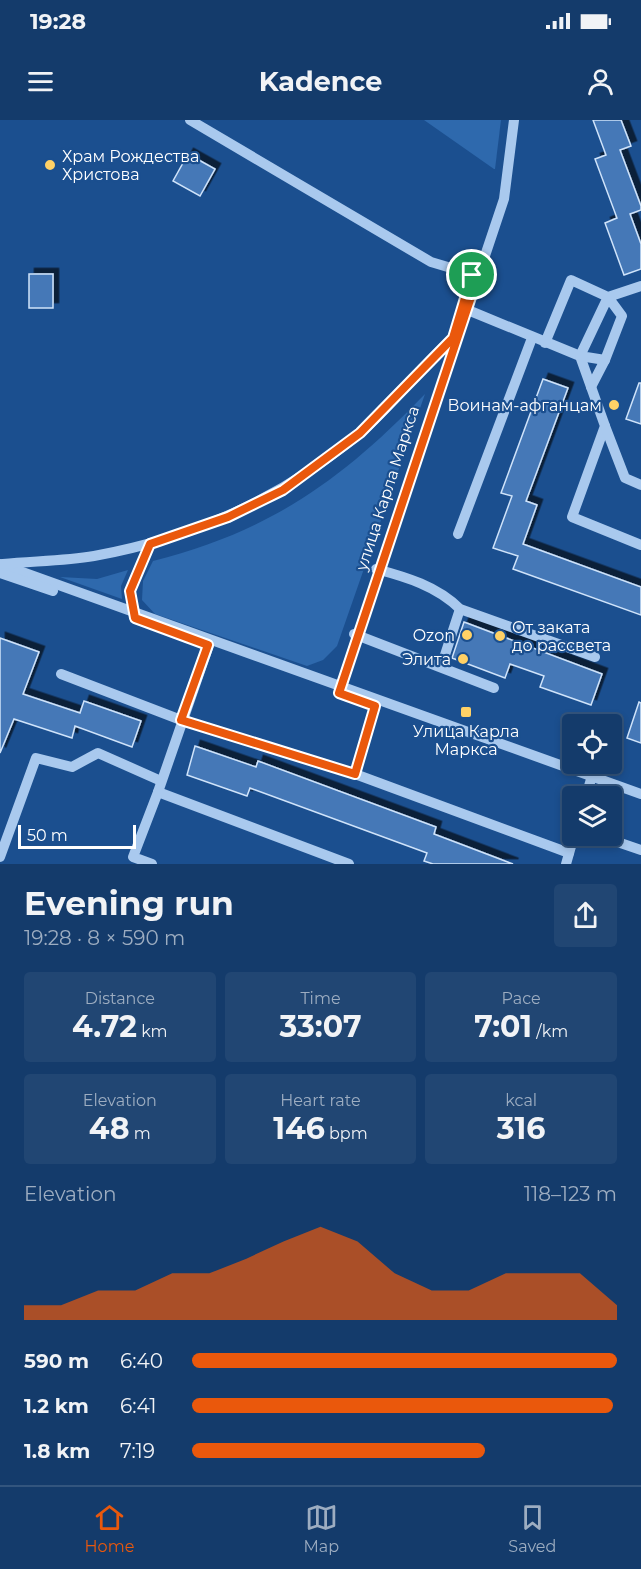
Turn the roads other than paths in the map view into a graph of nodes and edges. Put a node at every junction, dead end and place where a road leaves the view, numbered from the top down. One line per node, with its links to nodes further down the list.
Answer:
1 (190, 120): 4 (street)
2 (509, 120): 4 (street, улица Карла Маркса)
3 (514, 120): 4 (street)
4 (475, 276): 7 (street, улица Карла Маркса)
5 (641, 286): 6 (street)
6 (608, 297): 10 (street); 11 (street); 12 (street)
7 (465, 309): 8 (street, улица Карла Маркса); 9 (street)
8 (456, 336): 17 (street); 20 (street, улица Карла Маркса)
9 (532, 338): 10 (street); 16 (street)
10 (545, 343): 11 (street)
11 (580, 356): 12 (street); 13 (street)
12 (605, 360): 13 (street)
13 (591, 387): 14 (street)
14 (605, 426): 15 (street); 18 (street)
15 (641, 485)
16 (458, 534)
17 (150, 544): 19 (street); 23 (street)
18 (641, 545)
19 (0, 564): 23 (street)
20 (378, 570): 22 (street); 24 (street, улица Карла Маркса)
21 (0, 573): 23 (street)
22 (460, 609): 26 (street); 27 (street)
23 (134, 615): 25 (street); 30 (street)
24 (356, 634): 27 (street); 30 (street, улица Карла Маркса)
25 (208, 645): 30 (street); 32 (street)
26 (594, 657)
27 (441, 667): 29 (street)
28 (61, 674): 32 (street)
29 (494, 688)
30 (338, 689): 31 (street); 34 (street)
31 (375, 706): 33 (street); 34 (street)
32 (181, 720): 33 (street); 35 (street)
33 (355, 774): 43 (street)
34 (591, 779): 36 (street); 38 (street); 39 (street)
35 (161, 781): 37 (street); 44 (street)
36 (589, 786)
37 (158, 792): 45 (street); 46 (street)
38 (641, 794)
39 (641, 800)
40 (622, 844): 42 (street)
41 (571, 846): 43 (street)
42 (641, 850)
43 (569, 853): 47 (street)
44 (0, 857)
45 (152, 864)
46 (349, 864)
47 (566, 864)

